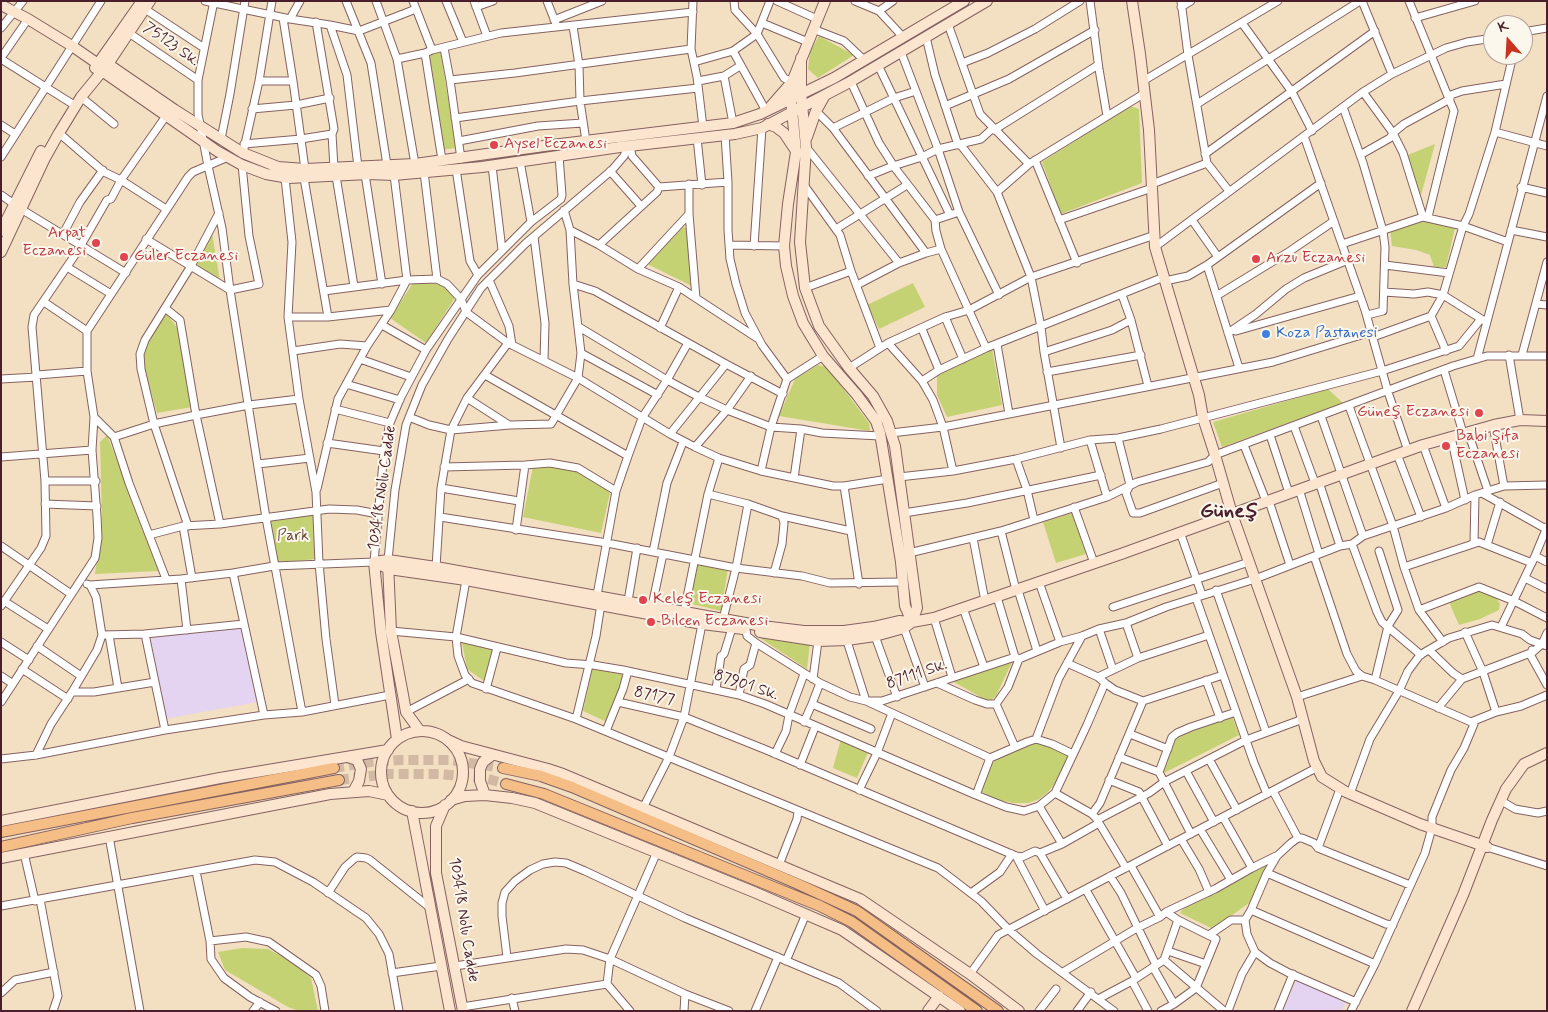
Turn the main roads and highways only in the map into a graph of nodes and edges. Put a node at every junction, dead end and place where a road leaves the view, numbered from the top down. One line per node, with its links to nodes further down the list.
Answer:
1 (334, 768): 5 (main road)
2 (503, 768): 8 (main road)
3 (339, 780): 6 (main road)
4 (506, 784): 7 (main road)
5 (1, 832)
6 (1, 848)
7 (977, 1011)
8 (998, 1011)

